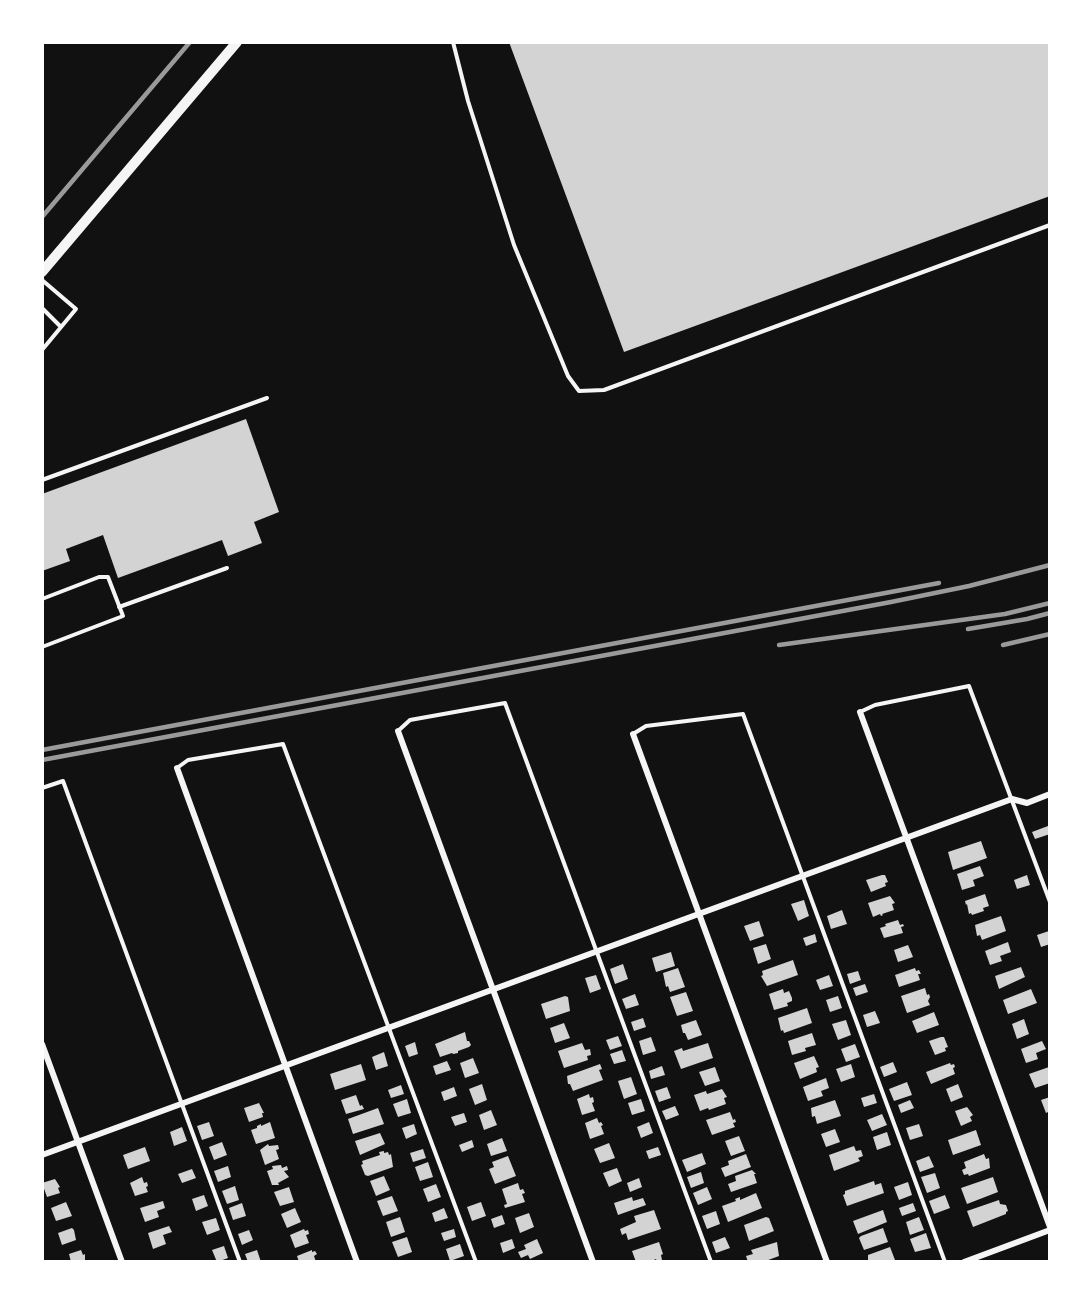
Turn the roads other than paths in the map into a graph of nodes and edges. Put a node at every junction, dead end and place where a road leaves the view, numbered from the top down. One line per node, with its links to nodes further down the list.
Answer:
1 (237, 42): 4 (main road)
2 (453, 42): 3 (lane)
3 (1050, 225)
4 (42, 272)
5 (42, 280): 7 (lane)
6 (42, 308): 7 (lane)
7 (62, 327): 8 (lane)
8 (42, 350)
9 (267, 398): 10 (lane)
10 (42, 480)
11 (227, 568): 13 (lane)
12 (42, 599): 13 (lane)
13 (119, 607): 14 (lane)
14 (42, 646)
15 (860, 712): 21 (lane); 22 (street)
16 (398, 731): 26 (lane); 27 (street)
17 (633, 734): 23 (lane); 25 (street)
18 (177, 768): 28 (lane); 30 (street)
19 (42, 788): 31 (lane)
20 (1050, 794): 21 (street)
21 (1012, 799): 22 (street); 24 (lane)
22 (906, 838): 23 (street); 34 (street)
23 (802, 876): 25 (street); 42 (lane)
24 (1050, 902)
25 (699, 914): 26 (street); 41 (street)
26 (596, 952): 27 (street); 40 (lane)
27 (493, 990): 28 (street); 39 (street)
28 (389, 1028): 30 (street); 38 (lane)
29 (42, 1044): 32 (street)
30 (285, 1066): 31 (street); 37 (street)
31 (181, 1104): 32 (street); 36 (lane)
32 (78, 1142): 33 (street); 35 (street)
33 (42, 1155)
34 (1050, 1229): 43 (street)
35 (122, 1262)
36 (240, 1262)
37 (357, 1262)
38 (476, 1262)
39 (593, 1262)
40 (711, 1262)
41 (827, 1262)
42 (945, 1262)
43 (964, 1262)

